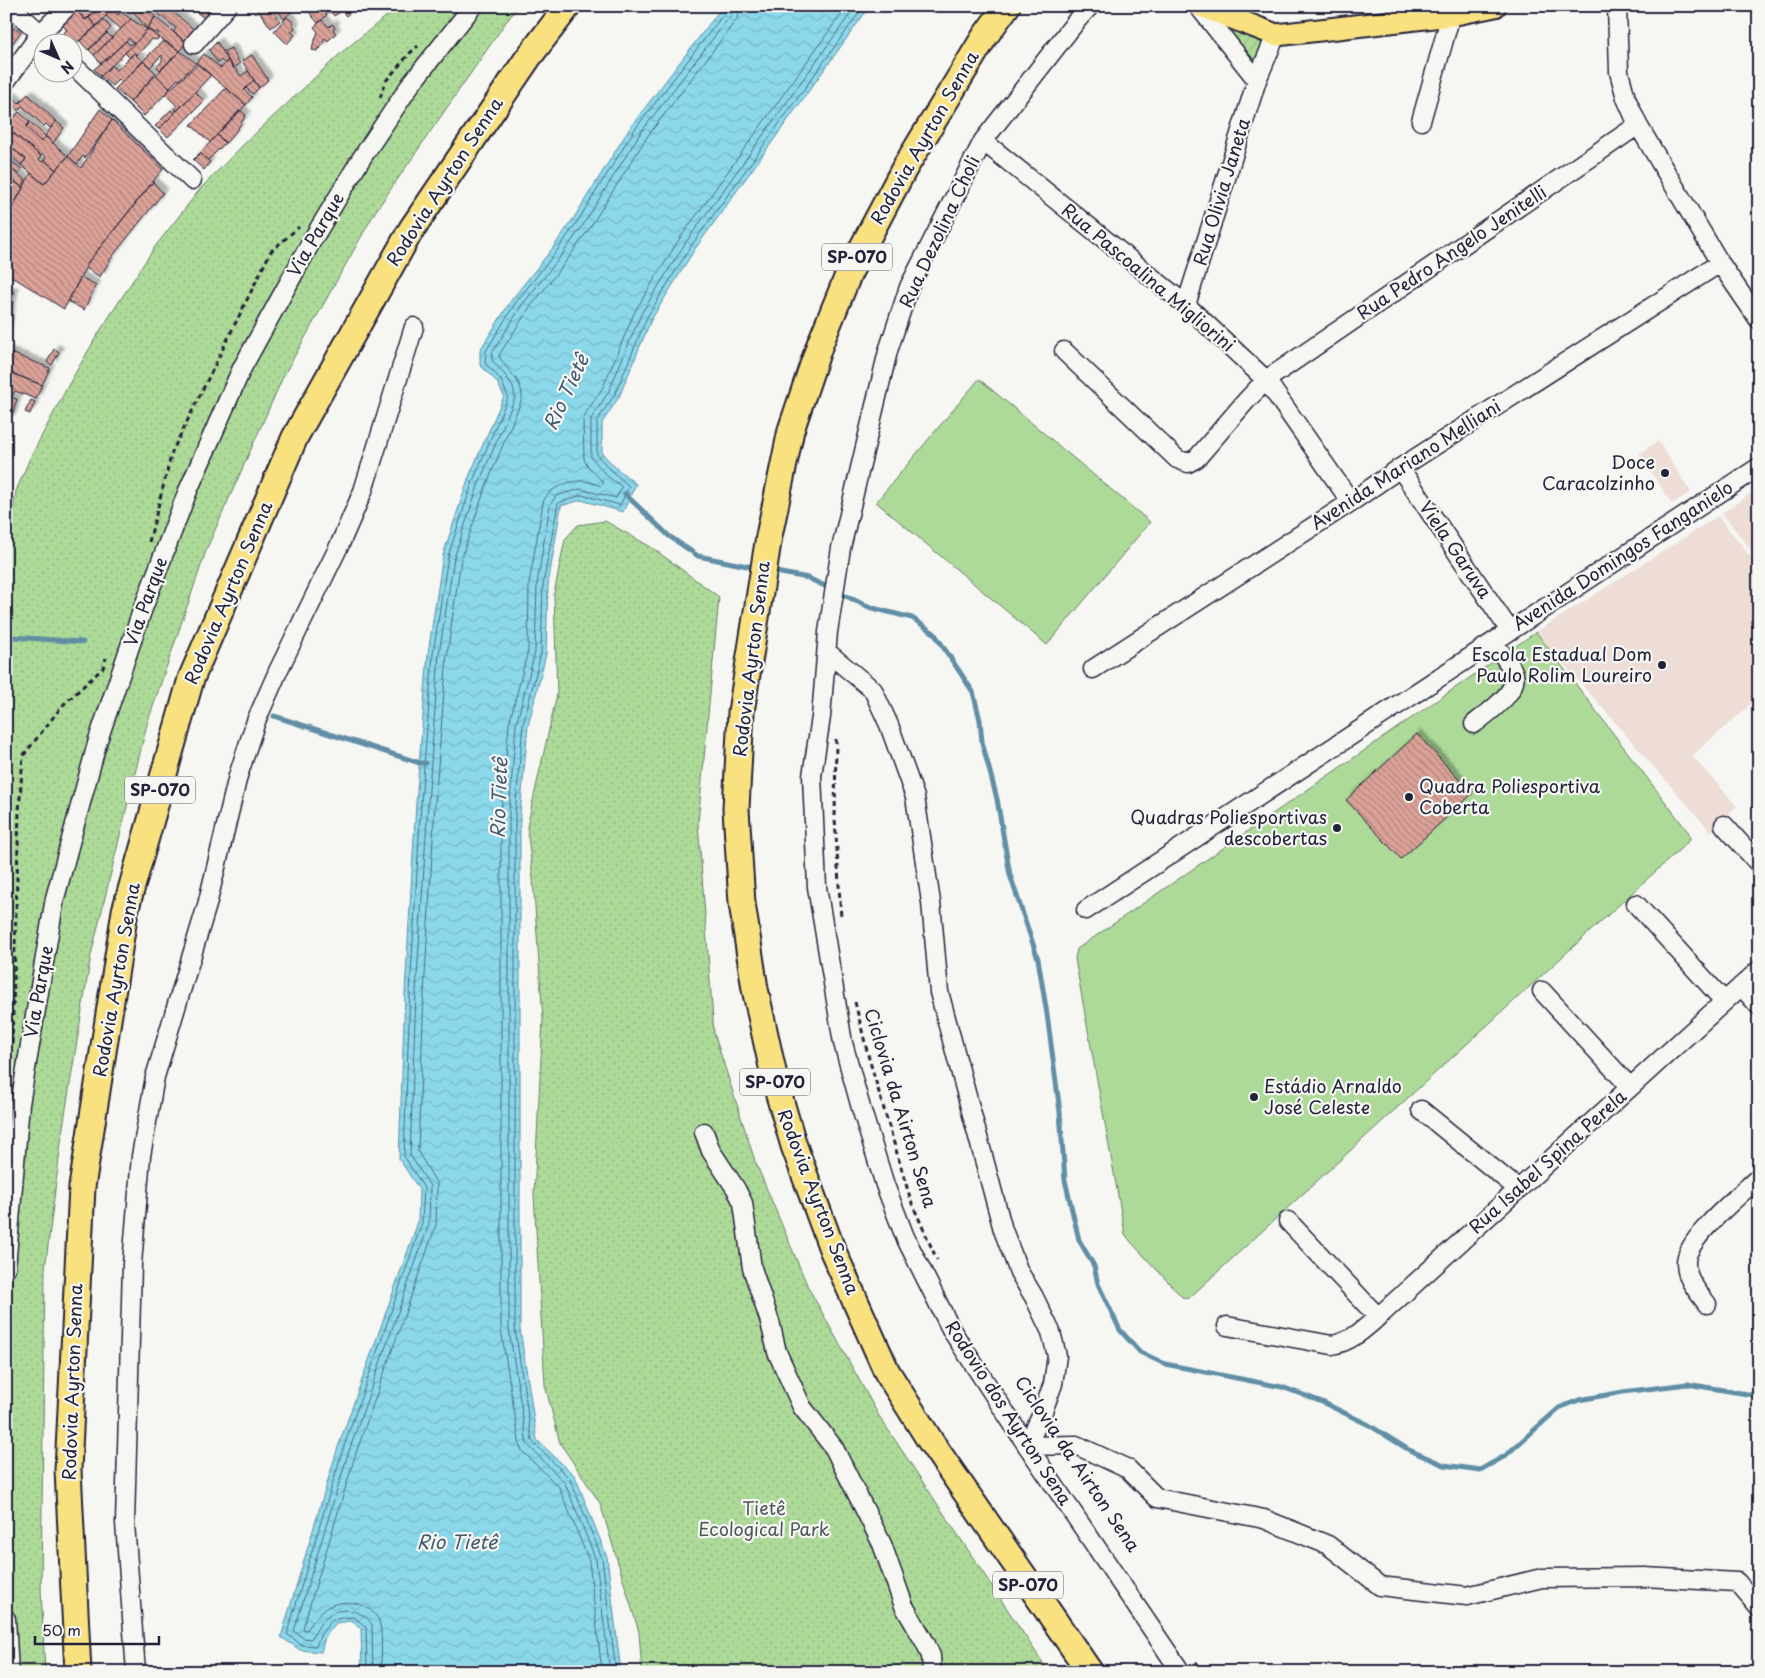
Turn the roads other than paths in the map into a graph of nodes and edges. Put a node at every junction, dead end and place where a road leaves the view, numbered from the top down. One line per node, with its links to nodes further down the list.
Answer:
1 (10, 6): 12 (street)
2 (68, 6): 13 (street)
3 (227, 6): 15 (street)
4 (473, 6): 54 (street, Via Parque)
5 (568, 6): 62 (highway, Rodovia Ayrton Senna / SP-070)
6 (1007, 6): 65 (highway, Rodovia Ayrton Senna / SP-070)
7 (1090, 6): 22 (street, Rua Dezolina Choli)
8 (1199, 6): 14 (main road); 18 (street)
9 (1495, 6): 11 (main road)
10 (1616, 6): 21 (street)
11 (1451, 14): 14 (main road); 20 (street)
12 (39, 32)
13 (50, 32)
14 (1276, 35): 18 (street, Rua Olivia Janeta)
15 (194, 44)
16 (32, 53): 19 (street)
17 (82, 74): 23 (street)
18 (1257, 80): 25 (street, Rua Olivia Janeta)
19 (6, 81)
20 (1421, 121)
21 (1638, 125): 24 (street); 29 (street, Rua Pedro Angelo Jenitelli)
22 (983, 142): 25 (street, Rua Pascoalina Migliorini); 34 (street, Rua Dezolina Choli)
23 (192, 180)
24 (1720, 263): 26 (street); 31 (street, Avenida Mariano Melliani)
25 (1186, 305): 29 (street, Rua Pascoalina Migliorini)
26 (1759, 320)
27 (414, 327): 63 (street)
28 (1064, 351): 29 (street, Rua Pedro Angelo Jenitelli)
29 (1266, 380): 32 (street, Rua Pascoalina Migliorini)
30 (1759, 466): 33 (street, Avenida Domingos Fanganielo)
31 (1400, 468): 32 (street, Avenida Mariano Melliani); 33 (street, Viela Garuva)
32 (1351, 502): 37 (street, Avenida Mariano Melliani)
33 (1510, 631): 35 (street, Avenida Domingos Fanganielo)
34 (828, 632): 36 (street, Rodovio dos Ayrton Sena)
35 (1494, 642): 38 (street); 42 (street, Avenida Domingos Fanganielo)
36 (827, 652): 58 (street, Rodovio dos Ayrton Sena); 58 (street)
37 (1093, 669)
38 (1474, 724)
39 (1724, 825): 40 (street)
40 (1759, 864)
41 (1636, 904): 46 (street)
42 (1086, 910)
43 (1759, 970): 44 (street, Rua Isabel Spina Perela)
44 (1741, 986): 46 (street, Rua Isabel Spina Perela); 47 (street)
45 (1542, 991): 48 (street)
46 (1724, 1001): 48 (street, Rua Isabel Spina Perela)
47 (1759, 1006)
48 (1630, 1087): 52 (street, Rua Isabel Spina Perela)
49 (1421, 1110): 52 (street)
50 (704, 1132): 64 (street)
51 (1759, 1177): 55 (street)
52 (1518, 1189): 56 (street, Rua Isabel Spina Perela)
53 (1288, 1221): 56 (street)
54 (6, 1268)
55 (1706, 1304)
56 (1378, 1317): 57 (street, Rua Isabel Spina Perela)
57 (1227, 1326)
58 (1027, 1446): 59 (street); 66 (street, Rodovio dos Ayrton Sena)
59 (1759, 1608)
60 (6, 1619): 61 (street)
61 (9, 1672)
62 (78, 1672)
63 (136, 1672)
64 (932, 1672)
65 (1090, 1672)
66 (1181, 1672)

